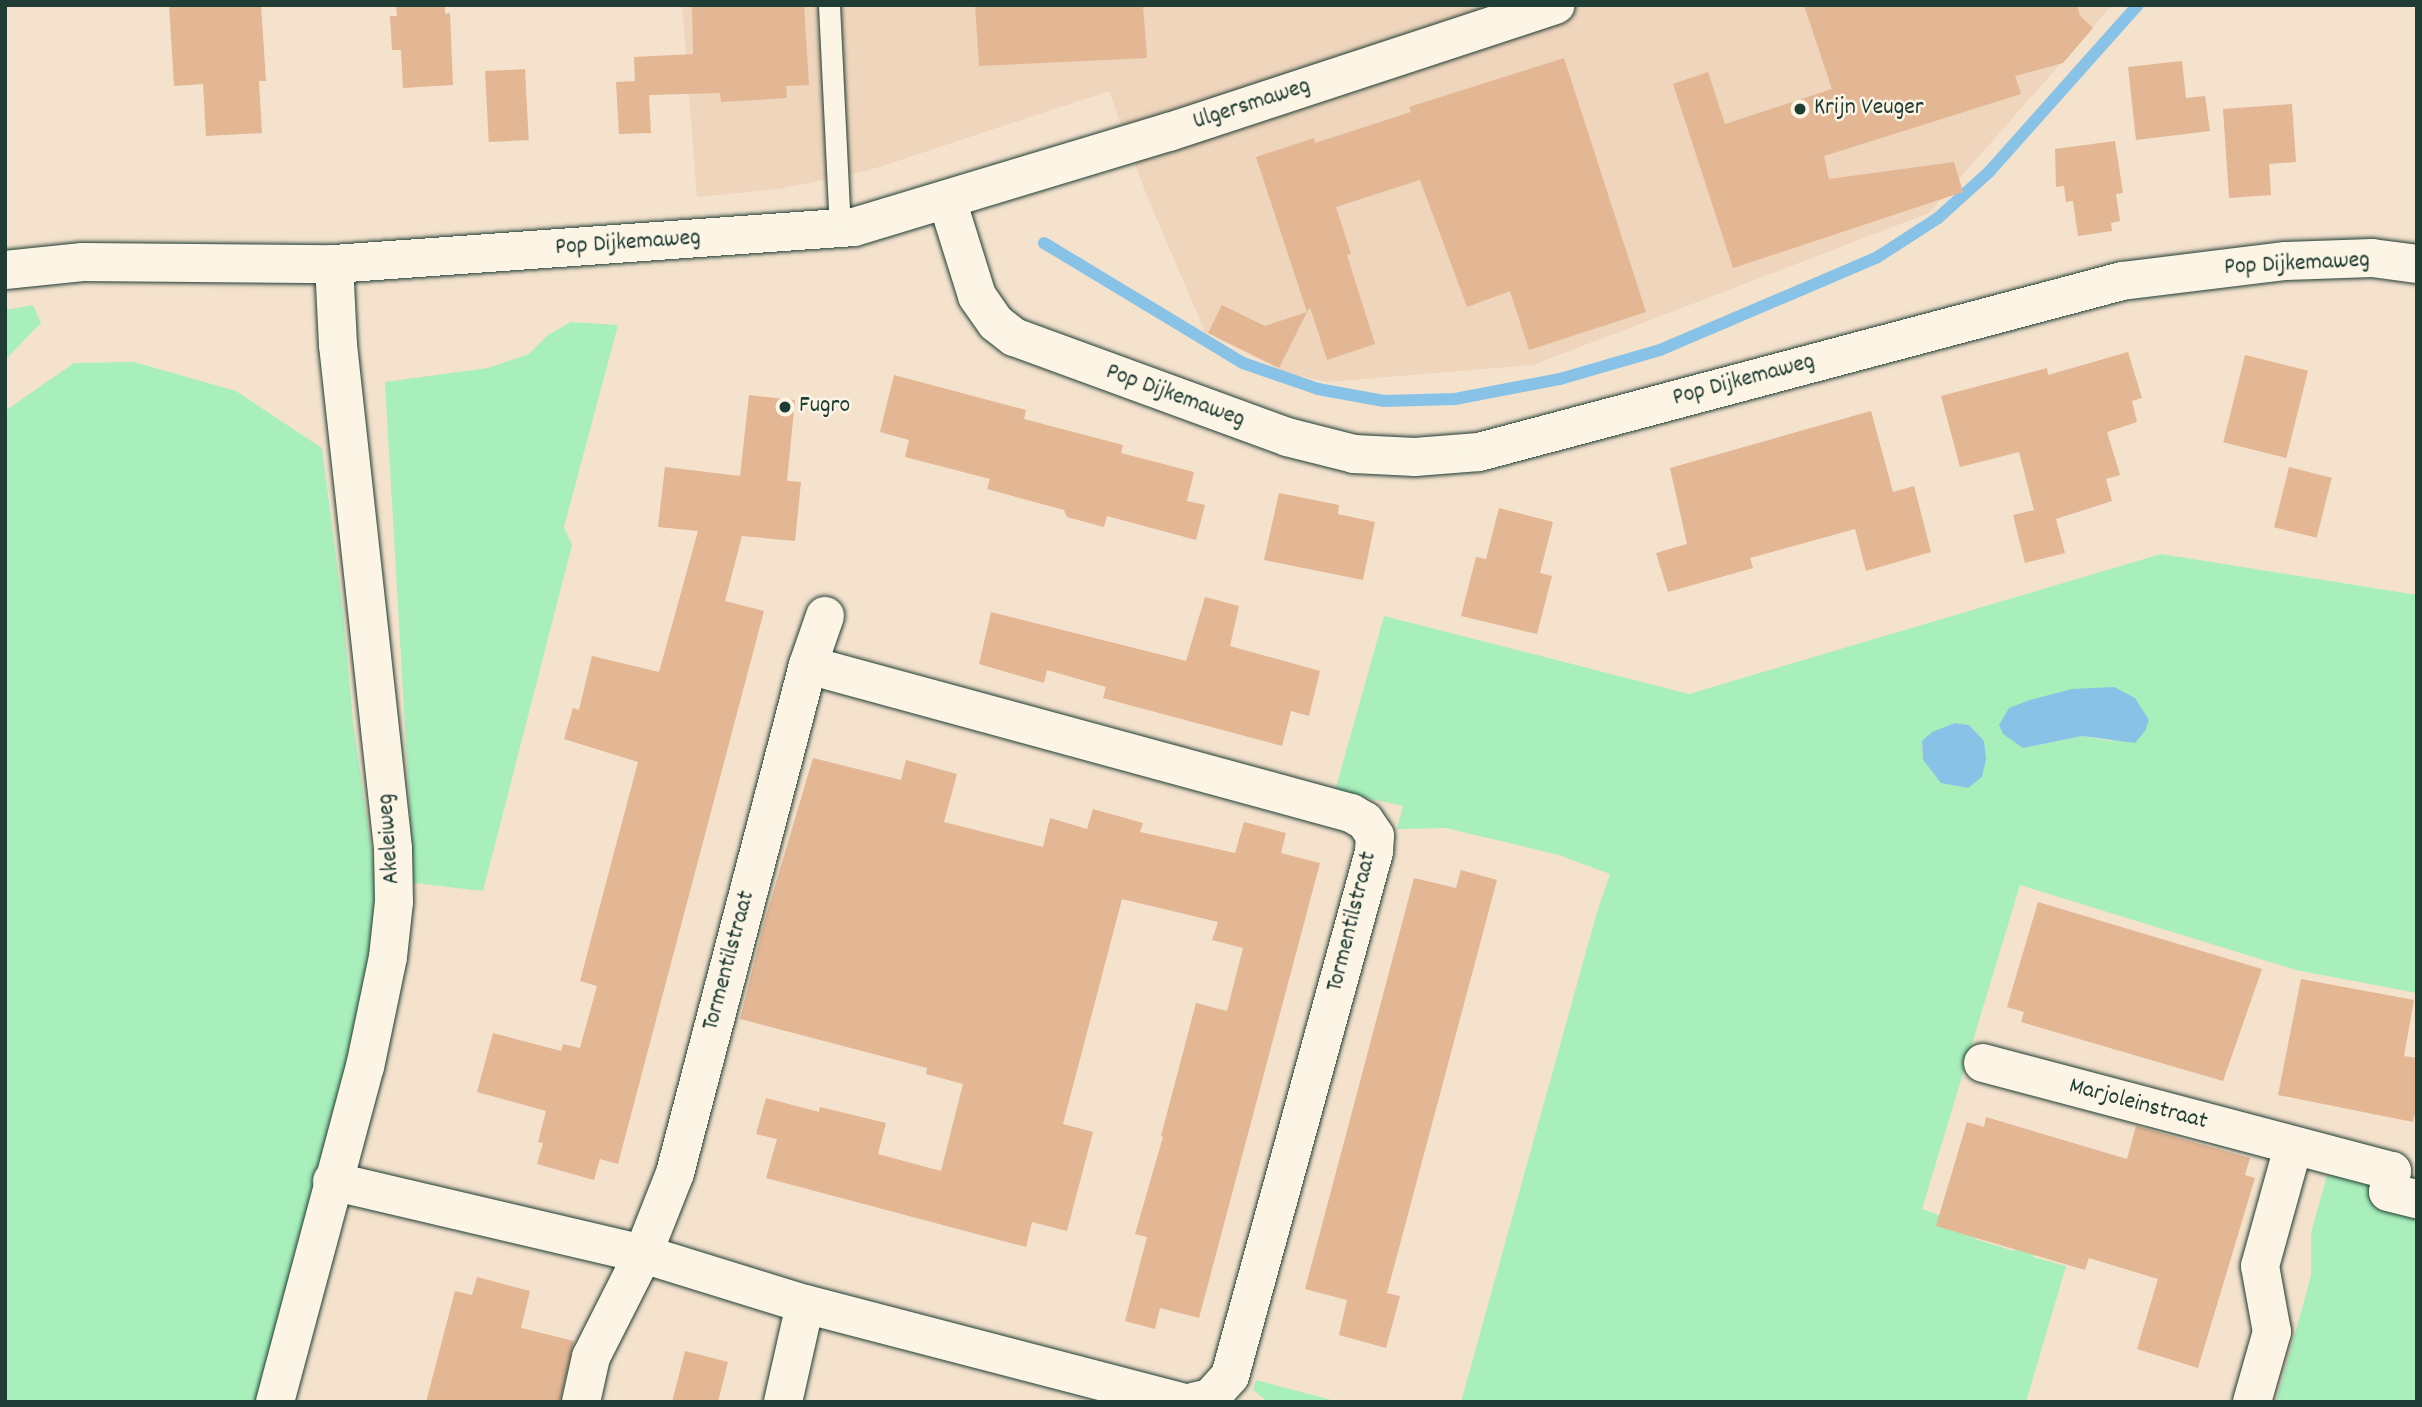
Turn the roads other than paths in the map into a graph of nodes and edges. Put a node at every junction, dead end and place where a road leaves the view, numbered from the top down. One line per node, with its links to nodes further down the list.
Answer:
1 (829, 5): 4 (lane)
2 (1556, 5): 3 (street, Ulgersmaweg)
3 (947, 200): 4 (street, Pop Dijkemaweg); 6 (street, Pop Dijkemaweg)
4 (840, 228): 5 (street, Pop Dijkemaweg)
5 (334, 264): 7 (street, Pop Dijkemaweg); 12 (street, Akeleiweg)
6 (2417, 264)
7 (5, 270)
8 (825, 616): 9 (street, Tormentilstraat)
9 (808, 665): 14 (street, Tormentilstraat); 20 (street, Tormentilstraat)
10 (1983, 1063): 11 (street, Marjoleinstraat)
11 (2293, 1147): 13 (street, Marjoleinstraat); 21 (street)
12 (332, 1181): 14 (street); 17 (street, Akeleiweg)
13 (2417, 1199)
14 (643, 1254): 15 (street); 18 (street, Tormentilstraat)
15 (805, 1304): 16 (street); 19 (street)
16 (1162, 1400)
17 (275, 1402)
18 (581, 1402)
19 (783, 1402)
20 (1193, 1402)
21 (2252, 1402)

